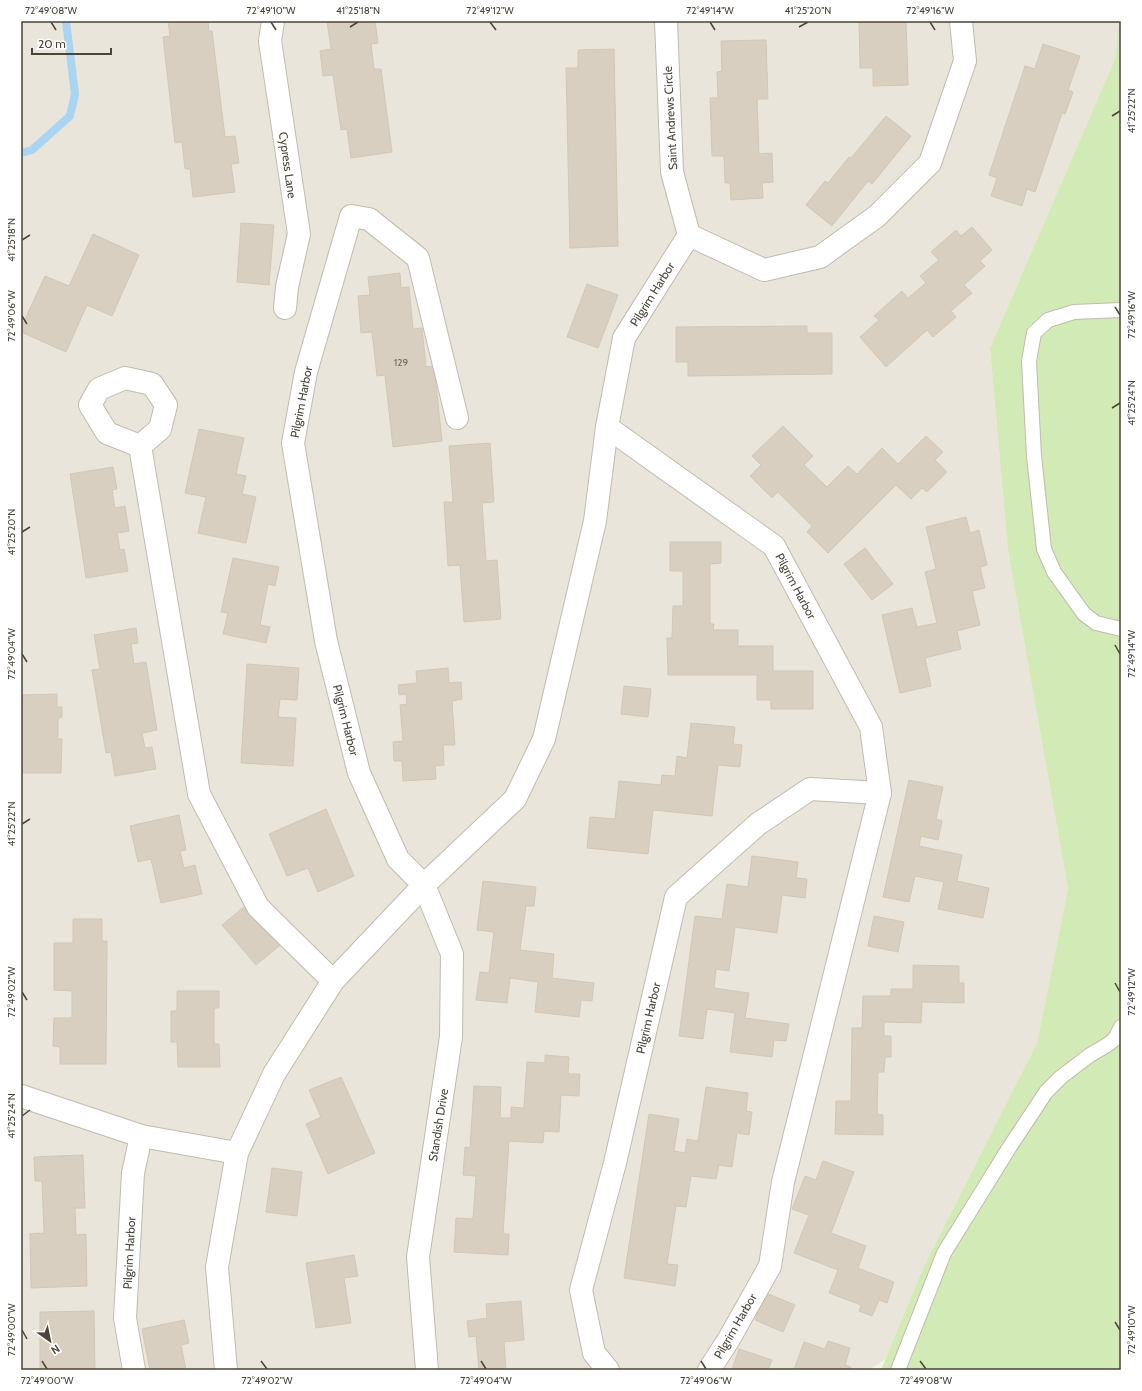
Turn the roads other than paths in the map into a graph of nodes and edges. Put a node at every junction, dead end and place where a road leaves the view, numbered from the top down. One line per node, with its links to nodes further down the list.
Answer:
1 (273, 21): 5 (street, Cypress Lane)
2 (666, 21): 4 (street, Saint Andrews Circle)
3 (961, 21): 4 (street)
4 (688, 235): 8 (street, Pilgrim Harbor)
5 (285, 308)
6 (1121, 310): 10 (lane)
7 (457, 418): 12 (street, Pilgrim Harbor)
8 (607, 427): 11 (street, Pilgrim Harbor); 12 (street, Pilgrim Harbor)
9 (140, 446): 13 (street)
10 (1121, 629)
11 (880, 793): 21 (street, Pilgrim Harbor); 22 (street, Pilgrim Harbor)
12 (424, 885): 13 (street, Pilgrim Harbor); 20 (street, Standish Drive)
13 (334, 981): 17 (street, Pilgrim Harbor)
14 (1121, 1027): 23 (lane)
15 (21, 1096): 16 (street)
16 (141, 1136): 17 (street); 18 (street, Pilgrim Harbor)
17 (237, 1153): 19 (street, Pilgrim Harbor)
18 (134, 1370)
19 (226, 1370)
20 (426, 1370)
21 (608, 1370)
22 (709, 1370)
23 (898, 1370)

